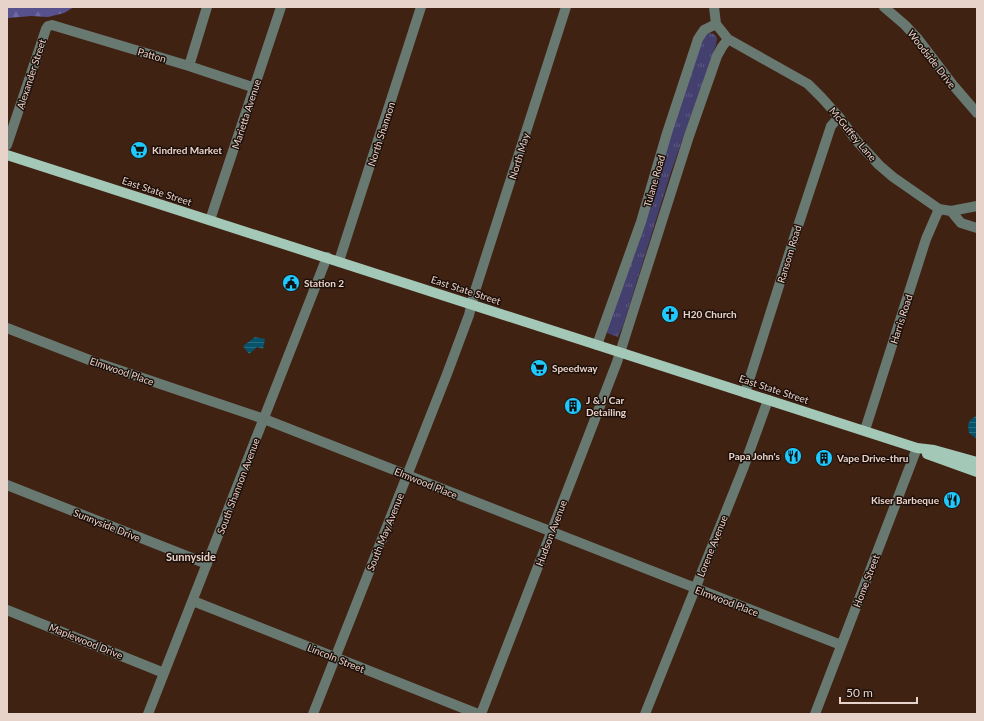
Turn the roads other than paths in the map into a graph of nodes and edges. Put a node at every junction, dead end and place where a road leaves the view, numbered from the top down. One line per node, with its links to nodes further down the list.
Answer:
1 (207, 7): 10 (street)
2 (281, 7): 11 (street, Marietta Avenue)
3 (421, 7): 22 (street, North Shannon)
4 (566, 7): 23 (street, North May)
5 (714, 7): 7 (street)
6 (884, 7): 12 (street, Woodside Drive)
7 (716, 24): 9 (street); 25 (street, Tulane Road)
8 (48, 26): 10 (street, Patton); 14 (street, Alexander Street)
9 (728, 39): 13 (street, McGuffey Lane); 26 (street, Tulane Road)
10 (189, 66): 11 (street, Patton)
11 (255, 88): 19 (street, Marietta Avenue)
12 (977, 113)
13 (839, 117): 17 (street, McGuffey Lane); 27 (street, Ransom Road)
14 (7, 146)
15 (7, 156): 19 (main road, East State Street)
16 (977, 206): 18 (street)
17 (939, 209): 18 (street, McGuffey Lane); 30 (street, Harris Road)
18 (951, 211): 20 (street)
19 (210, 220): 21 (main road, East State Street)
20 (977, 228)
21 (327, 257): 22 (main road, East State Street); 29 (street, South Shannon Avenue)
22 (340, 261): 23 (main road, East State Street)
23 (472, 305): 25 (main road, East State Street); 34 (street, South May Avenue)
24 (7, 328): 29 (street, Elmwood Place)
25 (597, 345): 26 (main road, East State Street)
26 (620, 353): 27 (main road, East State Street); 36 (street, Hudson Avenue)
27 (745, 393): 28 (main road, East State Street)
28 (768, 400): 30 (main road, East State Street); 38 (street, Lorene Avenue)
29 (264, 419): 34 (street, Elmwood Place); 37 (street, South Shannon Avenue)
30 (865, 430): 31 (main road, East State Street)
31 (917, 448): 32 (main road, East State Street); 33 (main road, East State Street); 41 (street, Home Street)
32 (977, 462)
33 (977, 472)
34 (407, 476): 36 (street, Elmwood Place); 42 (street, South May Avenue)
35 (7, 485): 37 (street, Sunnyside Drive)
36 (551, 532): 38 (street, Elmwood Place); 46 (street, Hudson Avenue)
37 (207, 564): 39 (street, South Shannon Avenue)
38 (695, 589): 41 (street, Elmwood Place); 47 (street, Lorene Avenue)
39 (193, 601): 42 (street, Lincoln Street); 43 (street, South Shannon Avenue)
40 (7, 610): 43 (street, Maplewood Drive)
41 (841, 645): 48 (street, Home Street)
42 (335, 658): 45 (street, South May Avenue); 46 (street, Lincoln Street)
43 (164, 673): 44 (street, South Shannon Avenue)
44 (148, 714)
45 (313, 714)
46 (479, 714)
47 (644, 714)
48 (814, 714)

